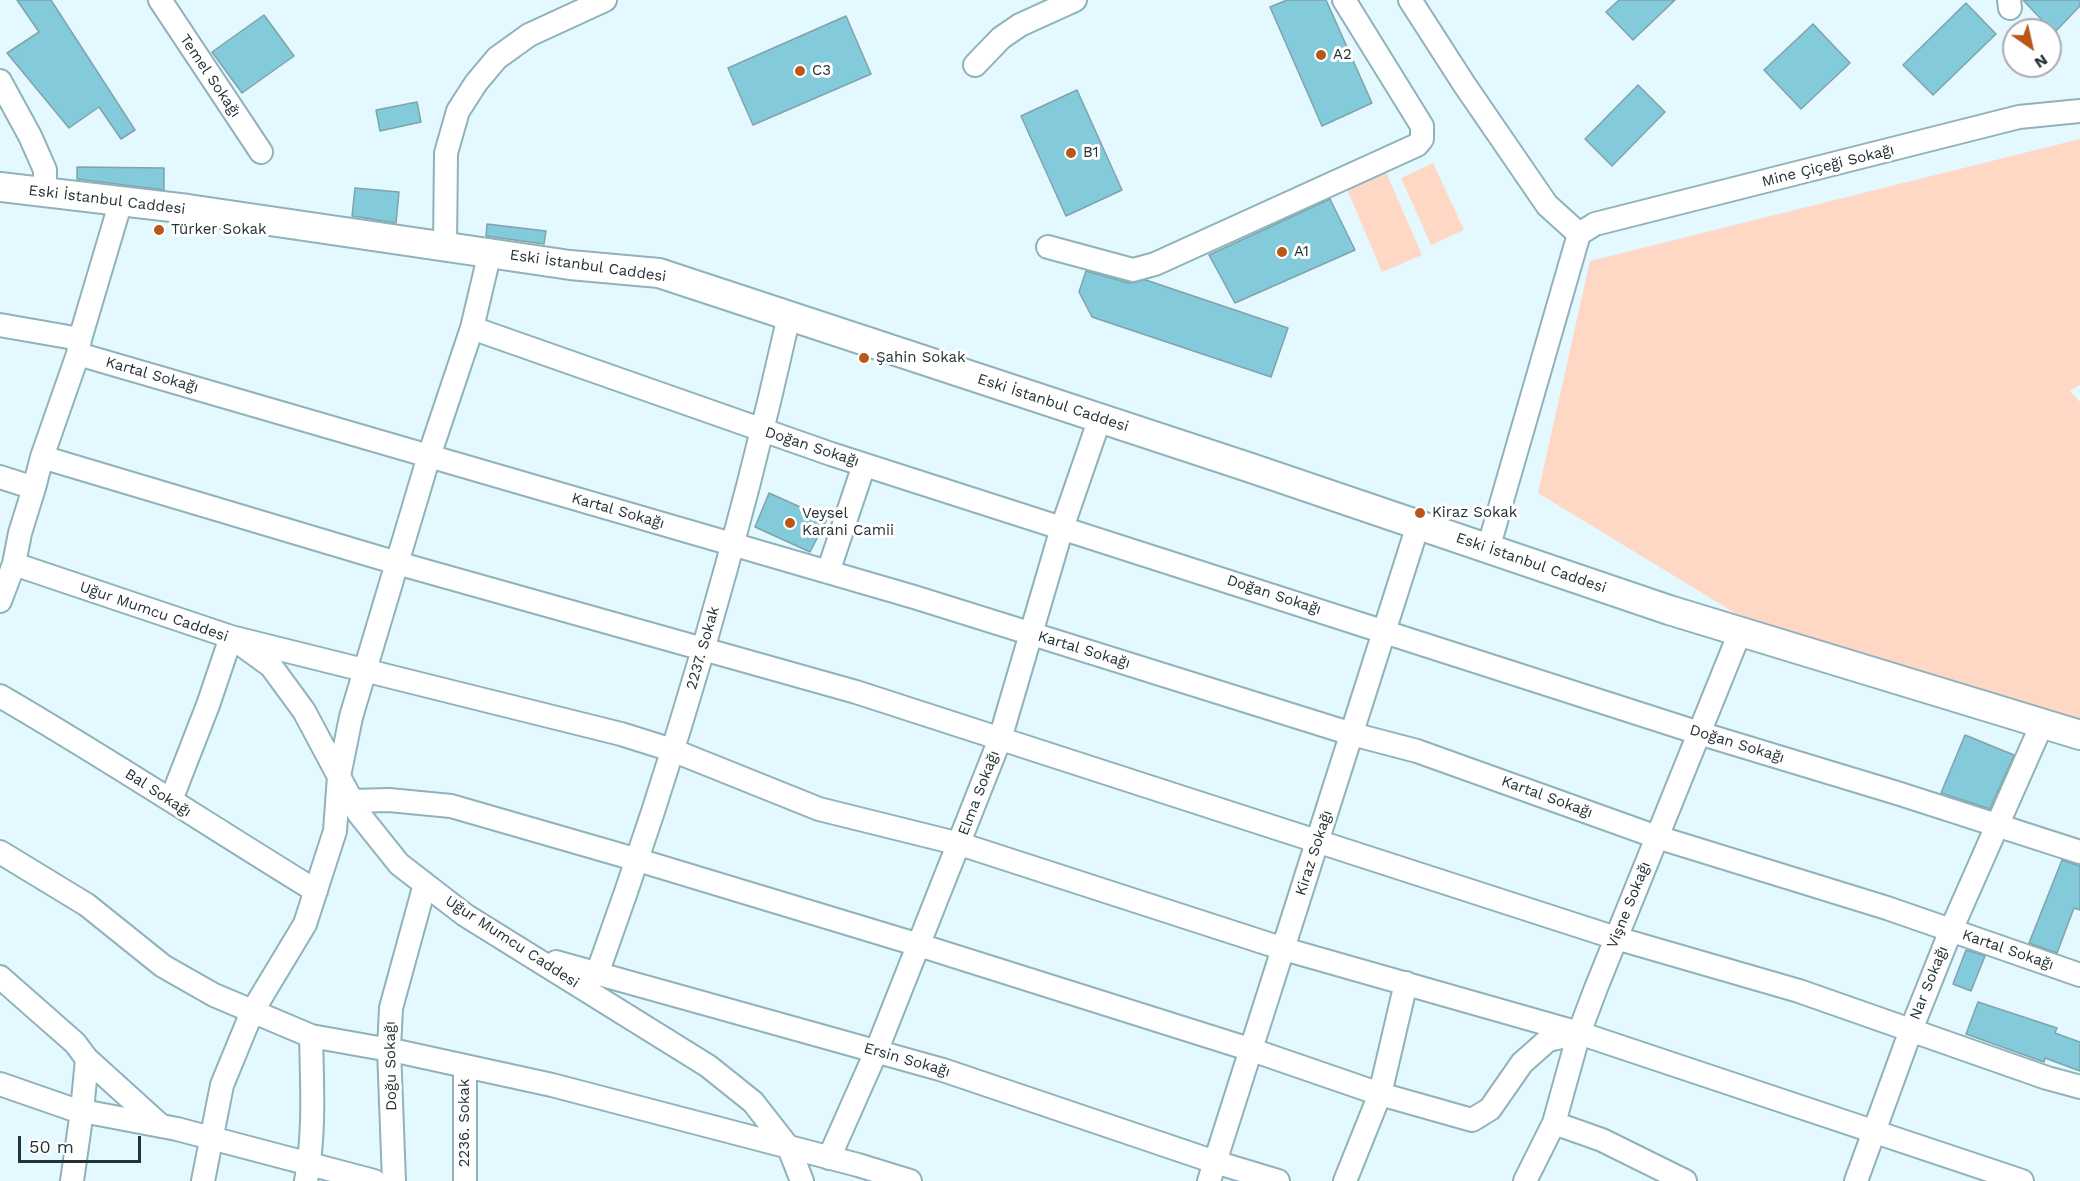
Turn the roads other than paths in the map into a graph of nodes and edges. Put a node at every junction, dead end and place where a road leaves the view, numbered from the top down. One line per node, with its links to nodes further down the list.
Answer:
1 (160, 0): 9 (street, Temel Sokağı)
2 (605, 0): 14 (street)
3 (1075, 0): 6 (street)
4 (1344, 0): 15 (street)
5 (1410, 0): 13 (street)
6 (975, 65)
7 (0, 81): 11 (street)
8 (2080, 111): 13 (street, Mine Çiçeği Sokağı)
9 (261, 152)
10 (0, 187): 11 (main road, Eski İstanbul Caddesi)
11 (45, 193): 12 (main road, Eski İstanbul Caddesi)
12 (121, 201): 14 (main road, Eski İstanbul Caddesi); 20 (street)
13 (1579, 234): 31 (street)
14 (445, 246): 16 (main road, Eski İstanbul Caddesi)
15 (1048, 247)
16 (490, 252): 17 (main road, Eski İstanbul Caddesi); 19 (street)
17 (789, 316): 21 (main road, Eski İstanbul Caddesi); 22 (street, 2237. Sokak)
18 (0, 326): 20 (street, Kartal Sokağı)
19 (472, 328): 22 (street, Doğan Sokağı); 23 (street)
20 (79, 347): 23 (street, Kartal Sokağı); 24 (street)
21 (1100, 418): 28 (main road, Eski İstanbul Caddesi); 29 (street, Elma Sokağı)
22 (763, 431): 25 (street, Doğan Sokağı); 30 (street, 2237. Sokak)
23 (429, 456): 30 (street, Kartal Sokağı); 32 (street)
24 (42, 457): 27 (street); 32 (street)
25 (864, 465): 29 (street, Doğan Sokağı); 34 (street)
26 (0, 477): 27 (street)
27 (34, 488): 33 (street)
28 (1418, 525): 31 (main road, Eski İstanbul Caddesi); 36 (street, Kiraz Sokağı)
29 (1062, 528): 36 (street, Doğan Sokağı); 38 (street, Elma Sokağı)
30 (732, 544): 34 (street, Kartal Sokağı); 40 (street, 2237. Sokak)
31 (1488, 549): 37 (main road, Eski İstanbul Caddesi)
32 (397, 563): 40 (street); 41 (street)
33 (14, 564): 35 (street); 39 (street, Uğur Mumcu Caddesi)
34 (828, 572): 38 (street, Kartal Sokağı)
35 (0, 601)
36 (1385, 631): 44 (street, Doğan Sokağı); 45 (street, Kiraz Sokağı)
37 (1740, 632): 43 (main road, Eski İstanbul Caddesi); 44 (street, Vişne Sokağı)
38 (1029, 633): 45 (street, Kartal Sokağı); 47 (street, Elma Sokağı)
39 (231, 637): 41 (street); 49 (street, Uğur Mumcu Caddesi); 50 (street)
40 (703, 649): 47 (street); 48 (street, 2237. Sokak)
41 (366, 669): 48 (street); 49 (street)
42 (0, 696): 50 (street, Bal Sokağı)
43 (2042, 724): 46 (main road, Eski İstanbul Caddesi); 52 (street, Nar Sokağı)
44 (1699, 733): 52 (street, Doğan Sokağı); 53 (street, Vişne Sokağı)
45 (1352, 734): 53 (street, Kartal Sokağı); 54 (street, Kiraz Sokağı)
46 (2080, 735)
47 (1000, 739): 54 (street); 55 (street, Elma Sokağı)
48 (672, 750): 55 (street); 58 (street, 2237. Sokak)
49 (339, 776): 51 (street, Uğur Mumcu Caddesi); 60 (street)
50 (171, 800): 60 (street, Bal Sokağı)
51 (353, 801): 58 (street); 59 (street, Uğur Mumcu Caddesi)
52 (1998, 825): 57 (street, Doğan Sokağı); 61 (street, Nar Sokağı)
53 (1657, 837): 61 (street, Kartal Sokağı); 62 (street, Vişne Sokağı)
54 (1318, 841): 62 (street); 64 (street, Kiraz Sokağı)
55 (960, 844): 63 (street, Elma Sokağı); 64 (street)
56 (0, 852): 70 (street)
57 (2080, 852)
58 (638, 860): 63 (street); 66 (street, 2237. Sokak)
59 (425, 884): 65 (street, Uğur Mumcu Caddesi); 74 (street, Doğu Sokağı)
60 (316, 891): 70 (street)
61 (1951, 930): 67 (street, Kartal Sokağı); 71 (street, Nar Sokağı)
62 (1616, 938): 71 (street); 72 (street, Vişne Sokağı)
63 (919, 945): 75 (street); 76 (street, Elma Sokağı)
64 (1284, 948): 69 (street); 75 (street, Kiraz Sokağı)
65 (531, 955): 66 (street, Ersin Sokağı); 87 (street, Uğur Mumcu Caddesi)
66 (597, 974): 76 (street, Ersin Sokağı)
67 (2080, 975)
68 (0, 977): 77 (street)
69 (1406, 984): 72 (street); 81 (street)
70 (252, 1012): 73 (street); 86 (street)
71 (1911, 1030): 80 (street); 85 (street, Nar Sokağı)
72 (1579, 1033): 81 (street); 83 (street, Vişne Sokağı); 85 (street)
73 (311, 1036): 74 (street); 90 (street)
74 (389, 1049): 78 (street); 94 (street, Doğu Sokağı)
75 (1252, 1050): 81 (street); 89 (street, Kiraz Sokağı)
76 (876, 1052): 88 (street, Elma Sokağı); 89 (street, Ersin Sokağı)
77 (87, 1059): 82 (street); 84 (street)
78 (465, 1066): 87 (street); 95 (street, 2236. Sokak)
79 (0, 1084): 82 (street)
80 (2080, 1087)
81 (1380, 1094): 99 (street)
82 (82, 1111): 84 (street); 91 (street)
83 (1554, 1123): 100 (street, Vişne Sokağı); 101 (street)
84 (161, 1126): 86 (street)
85 (1873, 1132): 102 (street, Nar Sokağı); 103 (street)
86 (211, 1138): 90 (street); 92 (street)
87 (789, 1148): 88 (street); 96 (street, Uğur Mumcu Caddesi)
88 (829, 1158): 97 (street)
89 (1212, 1172): 98 (street, Ersin Sokağı)
90 (308, 1173): 93 (street)
91 (72, 1181)
92 (203, 1181)
93 (374, 1181)
94 (394, 1181)
95 (465, 1181)
96 (802, 1181)
97 (910, 1181)
98 (1278, 1181)
99 (1345, 1181)
100 (1525, 1181)
101 (1685, 1181)
102 (1856, 1181)
103 (2022, 1181)

